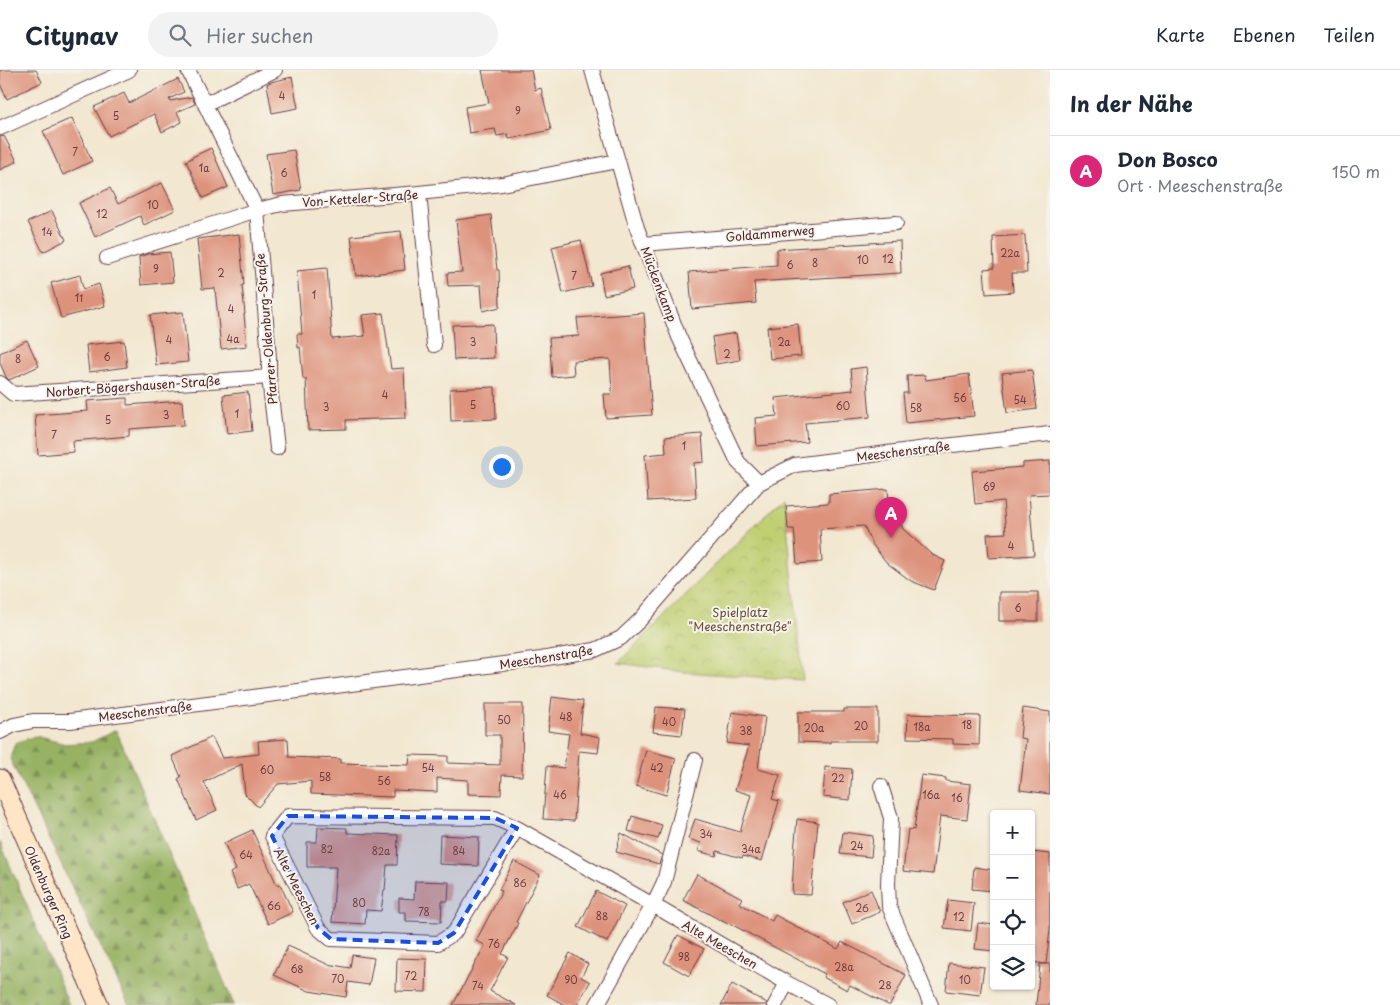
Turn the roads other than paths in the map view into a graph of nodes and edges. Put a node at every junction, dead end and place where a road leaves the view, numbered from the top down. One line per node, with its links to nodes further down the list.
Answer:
1 (129, 70): 6 (street)
2 (188, 70): 5 (street)
3 (275, 70): 5 (street)
4 (592, 70): 7 (street, Mückenkamp)
5 (205, 104): 9 (street)
6 (0, 128)
7 (617, 161): 8 (street, Von-Ketteler-Straße); 11 (street, Mückenkamp)
8 (420, 193): 9 (street, Von-Ketteler-Straße); 13 (street)
9 (257, 210): 12 (street, Von-Ketteler-Straße); 14 (street, Pfarrer-Oldenburg-Straße)
10 (896, 223): 11 (street, Goldammerweg)
11 (643, 244): 18 (street, Mückenkamp)
12 (108, 258)
13 (434, 345)
14 (270, 377): 15 (street, Norbert-Bögershausen-Straße); 17 (street, Pfarrer-Oldenburg-Straße)
15 (0, 383)
16 (1050, 434): 18 (street, Meeschenstraße)
17 (277, 448)
18 (759, 483): 19 (street, Meeschenstraße)
19 (0, 732)
20 (695, 760): 24 (street)
21 (0, 779): 26 (main road, Oldenburger Ring)
22 (881, 786): 30 (street)
23 (517, 828): 23 (street, Alte Meeschen); 24 (street, Alte Meeschen)
24 (653, 904): 25 (street, Alte Meeschen); 27 (street)
25 (787, 983): 28 (street); 29 (street, Alte Meeschen)
26 (99, 1005)
27 (597, 1005)
28 (775, 1005)
29 (828, 1005)
30 (931, 1005)

